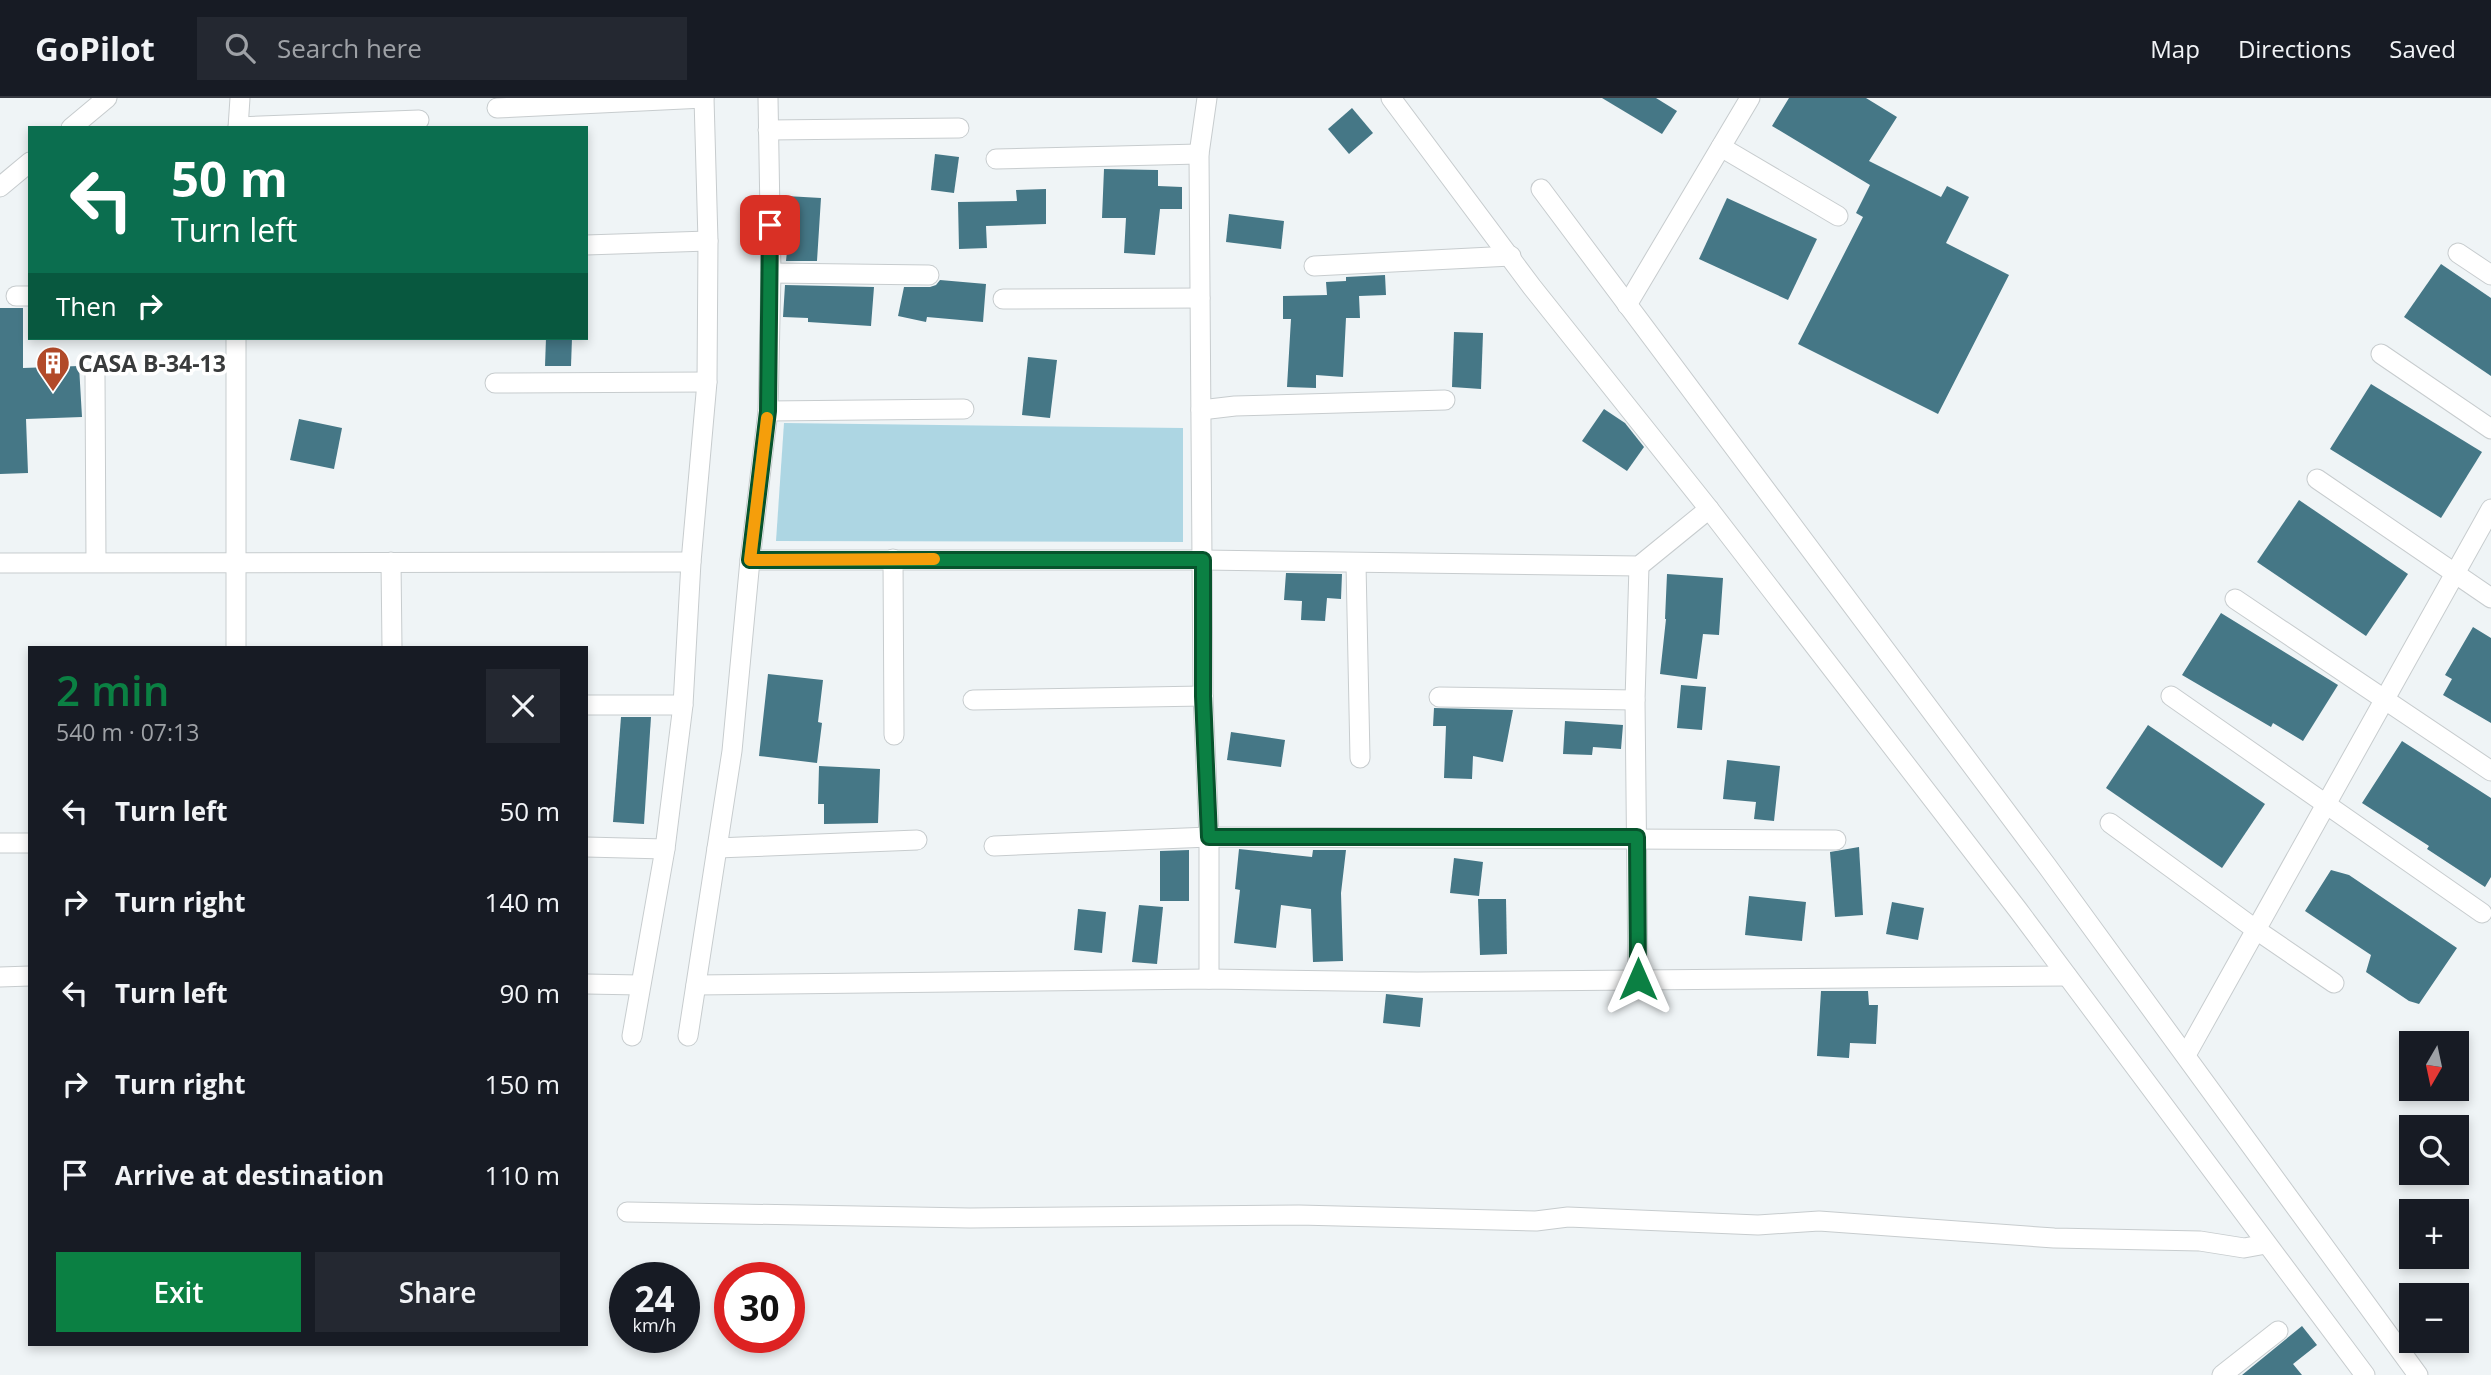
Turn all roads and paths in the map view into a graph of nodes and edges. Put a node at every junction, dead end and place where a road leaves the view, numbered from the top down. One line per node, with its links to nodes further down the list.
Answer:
1 (107, 98): 10 (street)
2 (240, 98): 11 (street)
3 (704, 98): 8 (street); 22 (street)
4 (768, 98): 14 (street)
5 (1207, 98): 16 (street)
6 (1391, 98): 25 (street)
7 (1750, 98): 15 (street)
8 (497, 108)
9 (419, 120): 12 (street)
10 (73, 126)
11 (238, 126)
12 (283, 126)
13 (959, 128): 14 (street)
14 (768, 130): 27 (street)
15 (1721, 147): 21 (street); 32 (street)
16 (1199, 154): 17 (street); 30 (street)
17 (996, 159)
18 (28, 164): 19 (street)
19 (0, 187)
20 (1541, 189): 32 (street)
21 (1838, 216)
22 (708, 241): 23 (street); 36 (street)
23 (588, 245)
24 (2458, 254): 29 (street)
25 (1511, 256): 26 (street); 44 (street)
26 (1314, 266)
27 (771, 273): 28 (street); 41 (street)
28 (929, 275)
29 (2491, 275)
30 (1200, 298): 31 (street); 40 (street)
31 (1003, 299)
32 (1627, 305): 97 (street)
33 (236, 340): 50 (street)
34 (2381, 354): 42 (street)
35 (95, 374): 49 (street)
36 (707, 382): 37 (street); 52 (street)
37 (495, 383)
38 (1445, 400): 40 (street)
39 (964, 409): 41 (street)
40 (1201, 410): 48 (street)
41 (768, 411): 47 (street)
42 (2491, 429)
43 (2317, 479): 56 (street)
44 (1709, 509): 55 (street); 87 (street)
45 (2491, 509): 56 (street)
46 (893, 559): 47 (street); 48 (street); 69 (street)
47 (750, 560): 82 (street)
48 (1203, 560): 54 (street); 61 (street)
49 (96, 562): 50 (street); 53 (street)
50 (234, 562): 51 (street); 59 (street)
51 (391, 562): 52 (street); 60 (street)
52 (691, 562): 68 (street)
53 (0, 563)
54 (1356, 564): 55 (street); 70 (street)
55 (1639, 566): 66 (street)
56 (2455, 573): 57 (street); 64 (street)
57 (2491, 598)
58 (2235, 599): 64 (street)
59 (236, 646)
60 (392, 646)
61 (1203, 696): 65 (street); 74 (street)
62 (2171, 696): 72 (street)
63 (1439, 697): 66 (street)
64 (2384, 699): 71 (street); 72 (street)
65 (973, 700)
66 (1635, 700): 75 (street)
67 (588, 705): 68 (street)
68 (683, 705): 83 (street)
69 (894, 735)
70 (1360, 758)
71 (2491, 771)
72 (2325, 802): 84 (street); 85 (street)
73 (2110, 823): 85 (street)
74 (1209, 837): 75 (street); 80 (street); 89 (street)
75 (1637, 837): 76 (street); 90 (street)
76 (1836, 839)
77 (916, 840): 82 (street)
78 (0, 842): 79 (street)
79 (28, 843)
80 (994, 846)
81 (588, 847): 83 (street)
82 (718, 848): 94 (street)
83 (665, 849): 93 (street)
84 (2482, 913)
85 (2255, 929): 91 (street); 97 (street)
86 (28, 976): 88 (street)
87 (2067, 976): 90 (street); 99 (street)
88 (0, 977)
89 (1209, 979): 90 (street); 94 (street)
90 (1638, 979)
91 (2334, 983)
92 (588, 984): 93 (street)
93 (640, 985): 95 (street)
94 (696, 985): 96 (street)
95 (632, 1036)
96 (688, 1036)
97 (2186, 1055): 103 (street)
98 (627, 1212): 99 (street)
99 (2266, 1244): 102 (street)
100 (2278, 1331): 101 (street)
101 (2222, 1375)
102 (2365, 1375)
103 (2418, 1375)

